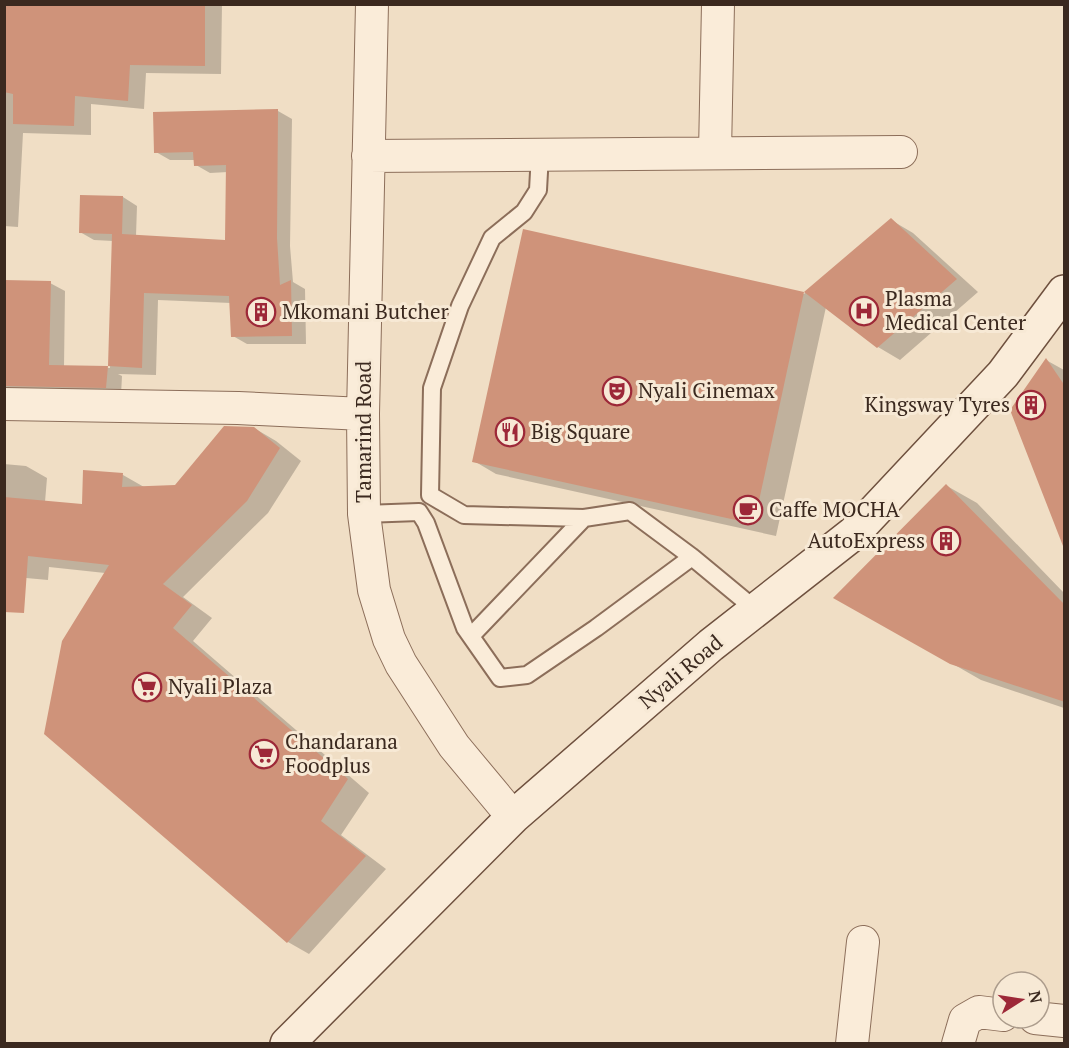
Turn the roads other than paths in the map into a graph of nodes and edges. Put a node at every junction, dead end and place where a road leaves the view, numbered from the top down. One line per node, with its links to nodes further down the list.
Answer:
1 (372, 4): 6 (street, Tamarind Road)
2 (717, 4): 3 (street)
3 (715, 152): 4 (street); 5 (street)
4 (901, 152)
5 (540, 154): 6 (street); 10 (lane)
6 (368, 156): 9 (street, Tamarind Road)
7 (1065, 292): 15 (main road, Nyali Road)
8 (4, 404): 9 (street)
9 (363, 414): 12 (street, Tamarind Road)
10 (430, 495): 11 (lane); 13 (lane)
11 (419, 512): 12 (lane); 16 (lane)
12 (364, 514): 17 (street, Tamarind Road)
13 (584, 518): 14 (lane); 16 (lane)
14 (692, 557): 15 (lane); 16 (lane)
15 (756, 610): 17 (main road, Nyali Road)
16 (471, 636)
17 (513, 817): 20 (main road, Nyali Road)
18 (863, 942): 21 (street)
19 (991, 1014): 22 (street)
20 (287, 1044)
21 (852, 1044)
22 (958, 1044)

